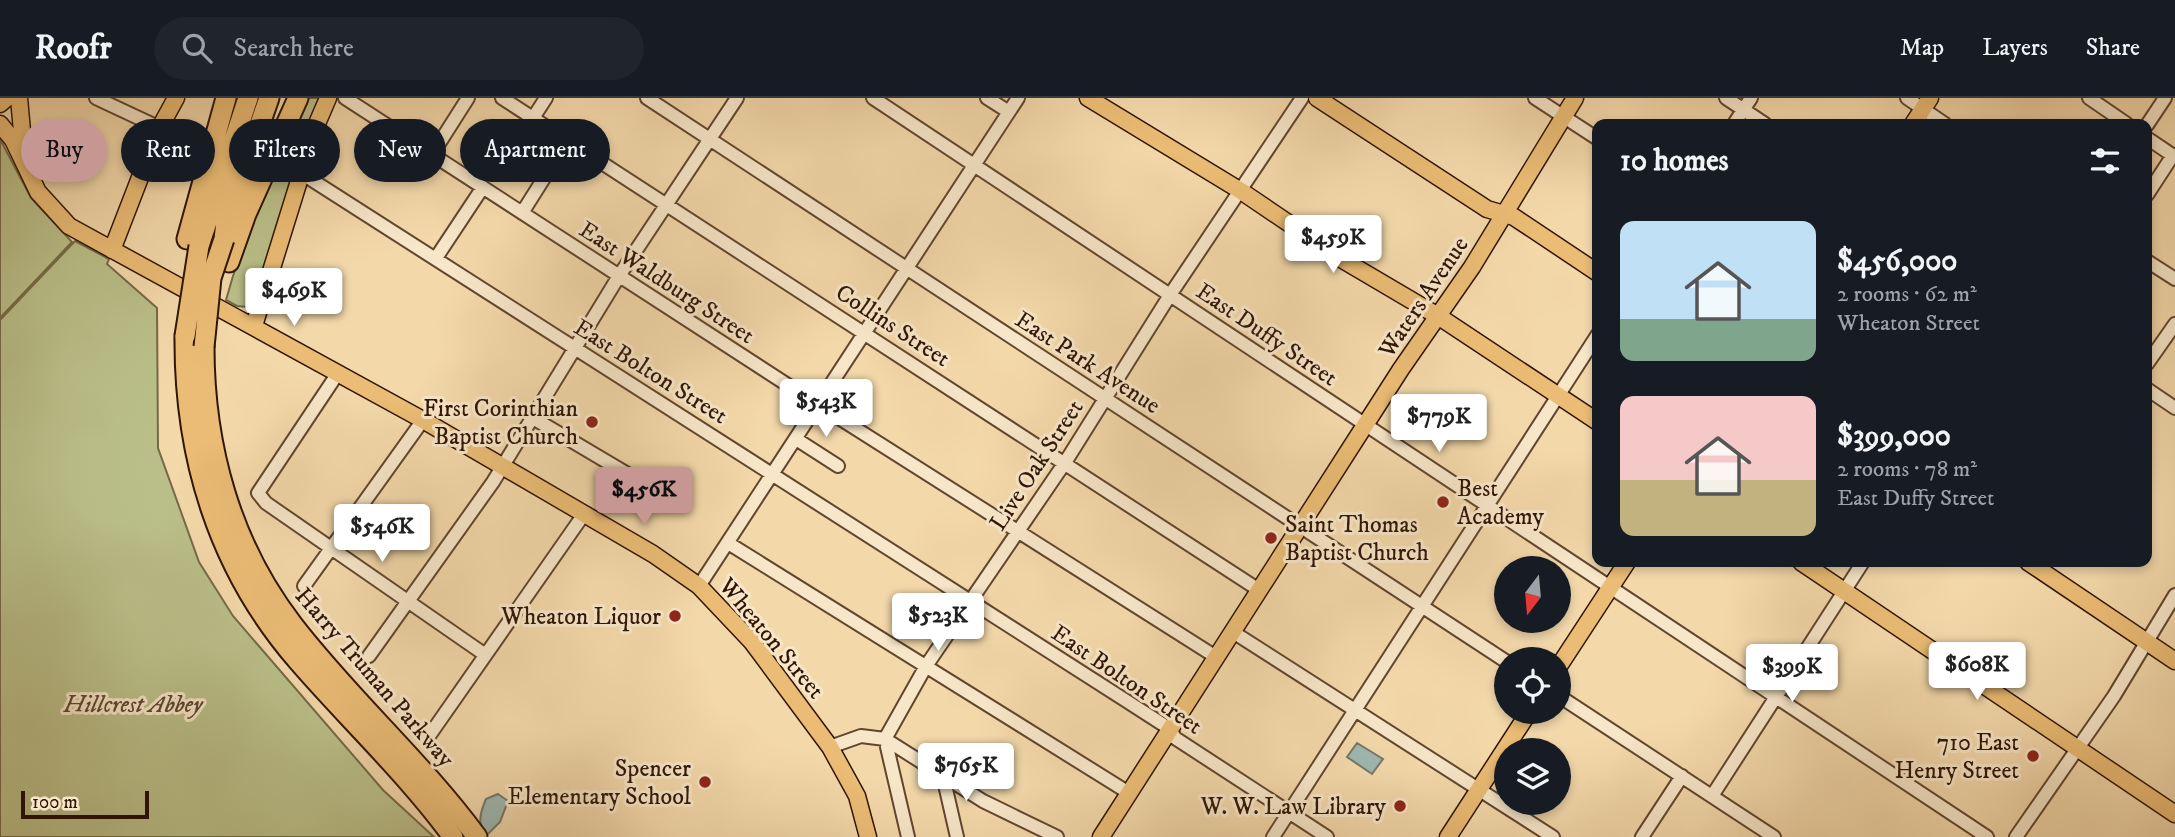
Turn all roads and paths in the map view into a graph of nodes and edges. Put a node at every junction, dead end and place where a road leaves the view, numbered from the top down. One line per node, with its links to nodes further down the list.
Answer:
1 (8, 98): 29 (main road)
2 (19, 98): 34 (main road)
3 (96, 98): 35 (street)
4 (177, 98): 36 (main road)
5 (226, 98): 66 (highway)
6 (248, 98): 66 (highway)
7 (269, 98): 80 (highway, bridge)
8 (298, 98): 80 (highway)
9 (328, 98): 37 (main road)
10 (345, 98): 38 (street, East Waldburg Street)
11 (468, 98): 46 (street)
12 (502, 98): 33 (street, Collins Street)
13 (546, 98): 33 (street)
14 (647, 98): 48 (street, East Park Avenue)
15 (737, 98): 48 (street)
16 (873, 98): 53 (street, East Duffy Street)
17 (987, 98): 31 (street)
18 (1018, 98): 31 (street)
19 (1088, 98): 62 (main road)
20 (1302, 98): 62 (street, Live Oak Street)
21 (1317, 98): 65 (main road)
22 (1535, 98): 32 (street)
23 (1575, 98): 32 (main road, Waters Avenue)
24 (1726, 98): 30 (street)
25 (1907, 98): 28 (street)
26 (2088, 98): 43 (street)
27 (2165, 98): 44 (street)
28 (1926, 103): 41 (main road); 42 (street)
29 (0, 104)
30 (1747, 104): 39 (street); 40 (street)
31 (1009, 112): 53 (street)
32 (1563, 116): 47 (street); 65 (main road, Waters Avenue)
33 (533, 118)
34 (21, 119)
35 (141, 119)
36 (165, 119)
37 (320, 119)
38 (379, 119)
39 (1737, 119)
40 (1760, 119)
41 (1916, 119)
42 (1940, 119)
43 (2120, 119)
44 (2151, 119)
45 (0, 124): 50 (main road)
46 (446, 133)
47 (1592, 135)
48 (710, 139): 63 (street); 70 (street, East Park Avenue)
49 (2152, 141): 51 (street)
50 (21, 156)
51 (2174, 156): 61 (street)
52 (446, 162): 60 (street, East Waldburg Street)
53 (974, 165): 70 (street); 74 (street, East Duffy Street)
54 (610, 167): 63 (street, Collins Street)
55 (34, 182): 67 (main road, Wheaton Street)
56 (139, 182): 67 (main road)
57 (298, 182): 77 (main road)
58 (315, 182): 68 (street, East Bolton Street)
59 (542, 182): 64 (street)
60 (483, 187): 64 (street, East Waldburg Street); 68 (street)
61 (2152, 188)
62 (1241, 191): 74 (street, Live Oak Street); 75 (main road)
63 (666, 203): 72 (street); 78 (street, Collins Street)
64 (522, 213): 72 (street, East Waldburg Street)
65 (1504, 215): 71 (main road); 75 (main road, Waters Avenue)
66 (193, 242): 143 (highway, Harry Truman Parkway)
67 (112, 250): 77 (main road, Wheaton Street)
68 (436, 258): 81 (street, East Bolton Street)
69 (2152, 264): 73 (street)
70 (906, 268): 78 (street); 86 (street, East Park Avenue)
71 (1592, 269)
72 (619, 276): 81 (street); 87 (street, East Waldburg Street)
73 (2175, 279)
74 (1170, 295): 86 (street, Live Oak Street); 92 (street, East Duffy Street)
75 (1438, 316): 85 (main road); 92 (main road, Waters Avenue)
76 (2175, 324): 82 (street)
77 (254, 326): 83 (main road, Wheaton Street)
78 (866, 332): 87 (street); 94 (street, Collins Street)
79 (1592, 343): 85 (street)
80 (207, 349): 143 (highway, Harry Truman Parkway)
81 (576, 349): 89 (street); 97 (street, East Bolton Street)
82 (2152, 356)
83 (338, 373): 91 (main road, Wheaton Street); 104 (street)
84 (2152, 392): 88 (street)
85 (1558, 396): 90 (main road); 99 (street)
86 (1104, 398): 94 (street, Live Oak Street); 101 (street, East Park Avenue)
87 (817, 404): 93 (street); 102 (street, East Waldburg Street)
88 (2175, 408)
89 (533, 418): 96 (street); 98 (street)
90 (1592, 418)
91 (423, 420): 96 (main road, Wheaton Street); 104 (street)
92 (1365, 425): 99 (street, East Duffy Street); 101 (main road, Waters Avenue)
93 (796, 439): 95 (street); 97 (street)
94 (1066, 461): 102 (street, Live Oak Street); 112 (street, Collins Street)
95 (838, 466)
96 (501, 467): 100 (main road, Wheaton Street); 116 (street)
97 (774, 474): 103 (street); 115 (street, East Bolton Street)
98 (646, 485)
99 (1487, 505): 111 (street, East Duffy Street); 117 (street)
100 (584, 514): 110 (main road, Wheaton Street); 122 (street)
101 (1300, 526): 112 (main road, Waters Avenue); 117 (street, East Park Avenue)
102 (1017, 532): 115 (street, Live Oak Street); 124 (street, East Waldburg Street)
103 (729, 543): 110 (street); 126 (street)
104 (331, 548): 109 (street); 116 (street)
105 (1624, 567): 111 (main road)
106 (1808, 567): 113 (main road)
107 (1860, 567): 113 (street)
108 (2035, 567): 119 (main road)
109 (304, 586)
110 (699, 586): 134 (main road, Wheaton Street)
111 (1611, 587): 120 (main road); 127 (street, East Duffy Street)
112 (1259, 590): 118 (main road, Waters Avenue)
113 (1844, 593): 127 (street); 135 (main road)
114 (2175, 596): 119 (street)
115 (972, 601): 126 (street, Live Oak Street); 131 (street, East Bolton Street)
116 (409, 603): 122 (street); 123 (street)
117 (1422, 606): 121 (street, East Park Avenue); 129 (street)
118 (1233, 632): 124 (main road, Waters Avenue); 129 (street)
119 (2148, 643): 125 (main road); 135 (street)
120 (1571, 648)
121 (1494, 653)
122 (484, 654): 132 (street)
123 (369, 656)
124 (1216, 657): 131 (main road, Waters Avenue)
125 (2175, 661)
126 (926, 666): 133 (street, Live Oak Street); 139 (street)
127 (1776, 697): 140 (street); 156 (street, East Duffy Street)
128 (1571, 704): 137 (street)
129 (1355, 712): 138 (street); 141 (street)
130 (1521, 724): 138 (main road)
131 (1170, 729): 139 (main road, Waters Avenue); 141 (street, East Bolton Street)
132 (429, 736)
133 (887, 740): 134 (street); 136 (street); 146 (street)
134 (830, 747): 145 (main road, Wheaton Street)
135 (2080, 747): 142 (main road); 157 (street)
136 (943, 776): 147 (street); 148 (street)
137 (1682, 776): 140 (street); 154 (street)
138 (1479, 789): 152 (main road); 153 (street)
139 (1129, 793): 149 (main road, Waters Avenue)
140 (1712, 796): 155 (street)
141 (1289, 812): 150 (street); 151 (street, East Bolton Street)
142 (2175, 814)
143 (452, 824): 144 (highway, Harry Truman Parkway)
144 (477, 837)
145 (869, 837)
146 (908, 837)
147 (957, 837)
148 (1057, 837)
149 (1101, 837)
150 (1273, 837)
151 (1327, 837)
152 (1448, 837)
153 (1553, 837)
154 (1642, 837)
155 (1774, 837)
156 (1987, 837)
157 (2016, 837)

